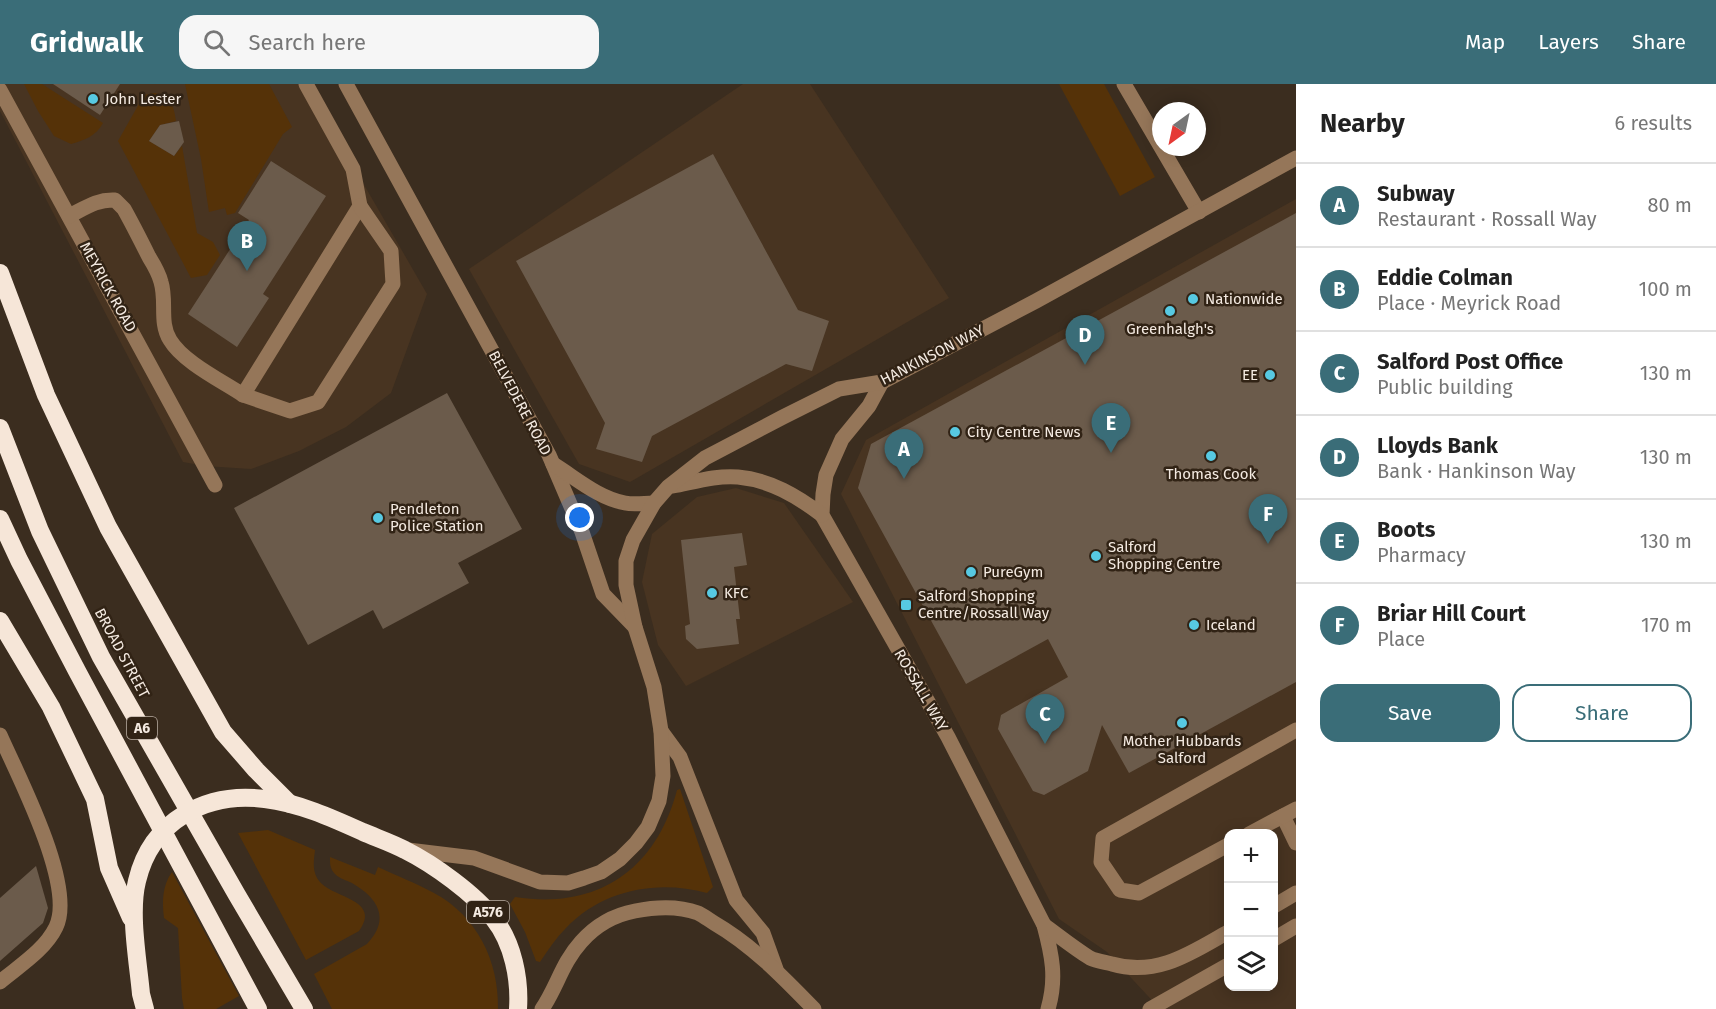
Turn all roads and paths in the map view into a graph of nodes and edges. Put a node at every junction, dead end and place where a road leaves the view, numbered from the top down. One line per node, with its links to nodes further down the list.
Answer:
1 (306, 84): 6 (street)
2 (346, 84): 13 (street, BELVEDERE ROAD)
3 (1124, 84): 7 (street)
4 (0, 90): 8 (street, MEYRICK ROAD)
5 (1296, 158): 7 (street, HANKINSON WAY)
6 (360, 206): 11 (street); 11 (street)
7 (1199, 212): 10 (street, HANKINSON WAY)
8 (69, 216): 11 (street); 14 (street, MEYRICK ROAD)
9 (0, 273): 24 (highway)
10 (882, 382): 15 (street, HANKINSON WAY); 17 (street)
11 (243, 395)
12 (0, 429): 42 (highway, BROAD STREET / A6)
13 (553, 464): 16 (street); 20 (street, BELVEDERE ROAD)
14 (215, 485)
15 (668, 487): 16 (street, HANKINSON WAY); 17 (street)
16 (654, 503): 20 (street, HANKINSON WAY)
17 (822, 515): 32 (street, ROSSALL WAY)
18 (0, 519): 41 (highway, A6)
19 (0, 621): 34 (highway)
20 (635, 627): 22 (street, BELVEDERE ROAD)
21 (1296, 730): 28 (street)
22 (661, 731): 29 (street, BELVEDERE ROAD); 38 (street)
23 (0, 735): 39 (street)
24 (290, 804): 29 (highway, A576); 34 (highway, A576)
25 (1289, 812): 26 (street); 27 (street)
26 (1258, 829)
27 (1296, 843)
28 (1224, 847)
29 (405, 850): 43 (highway, A576)
30 (1296, 893): 31 (street)
31 (1278, 904)
32 (1044, 925): 35 (street); 46 (street, ROSSALL WAY)
33 (1296, 926): 36 (street)
34 (135, 928): 40 (highway, A576)
35 (1224, 934)
36 (1277, 937)
37 (1224, 967): 47 (street)
38 (776, 969): 44 (street); 45 (street)
39 (0, 982)
40 (140, 1004)
41 (258, 1009)
42 (304, 1009)
43 (518, 1009)
44 (542, 1009)
45 (814, 1009)
46 (1048, 1009)
47 (1150, 1009)

